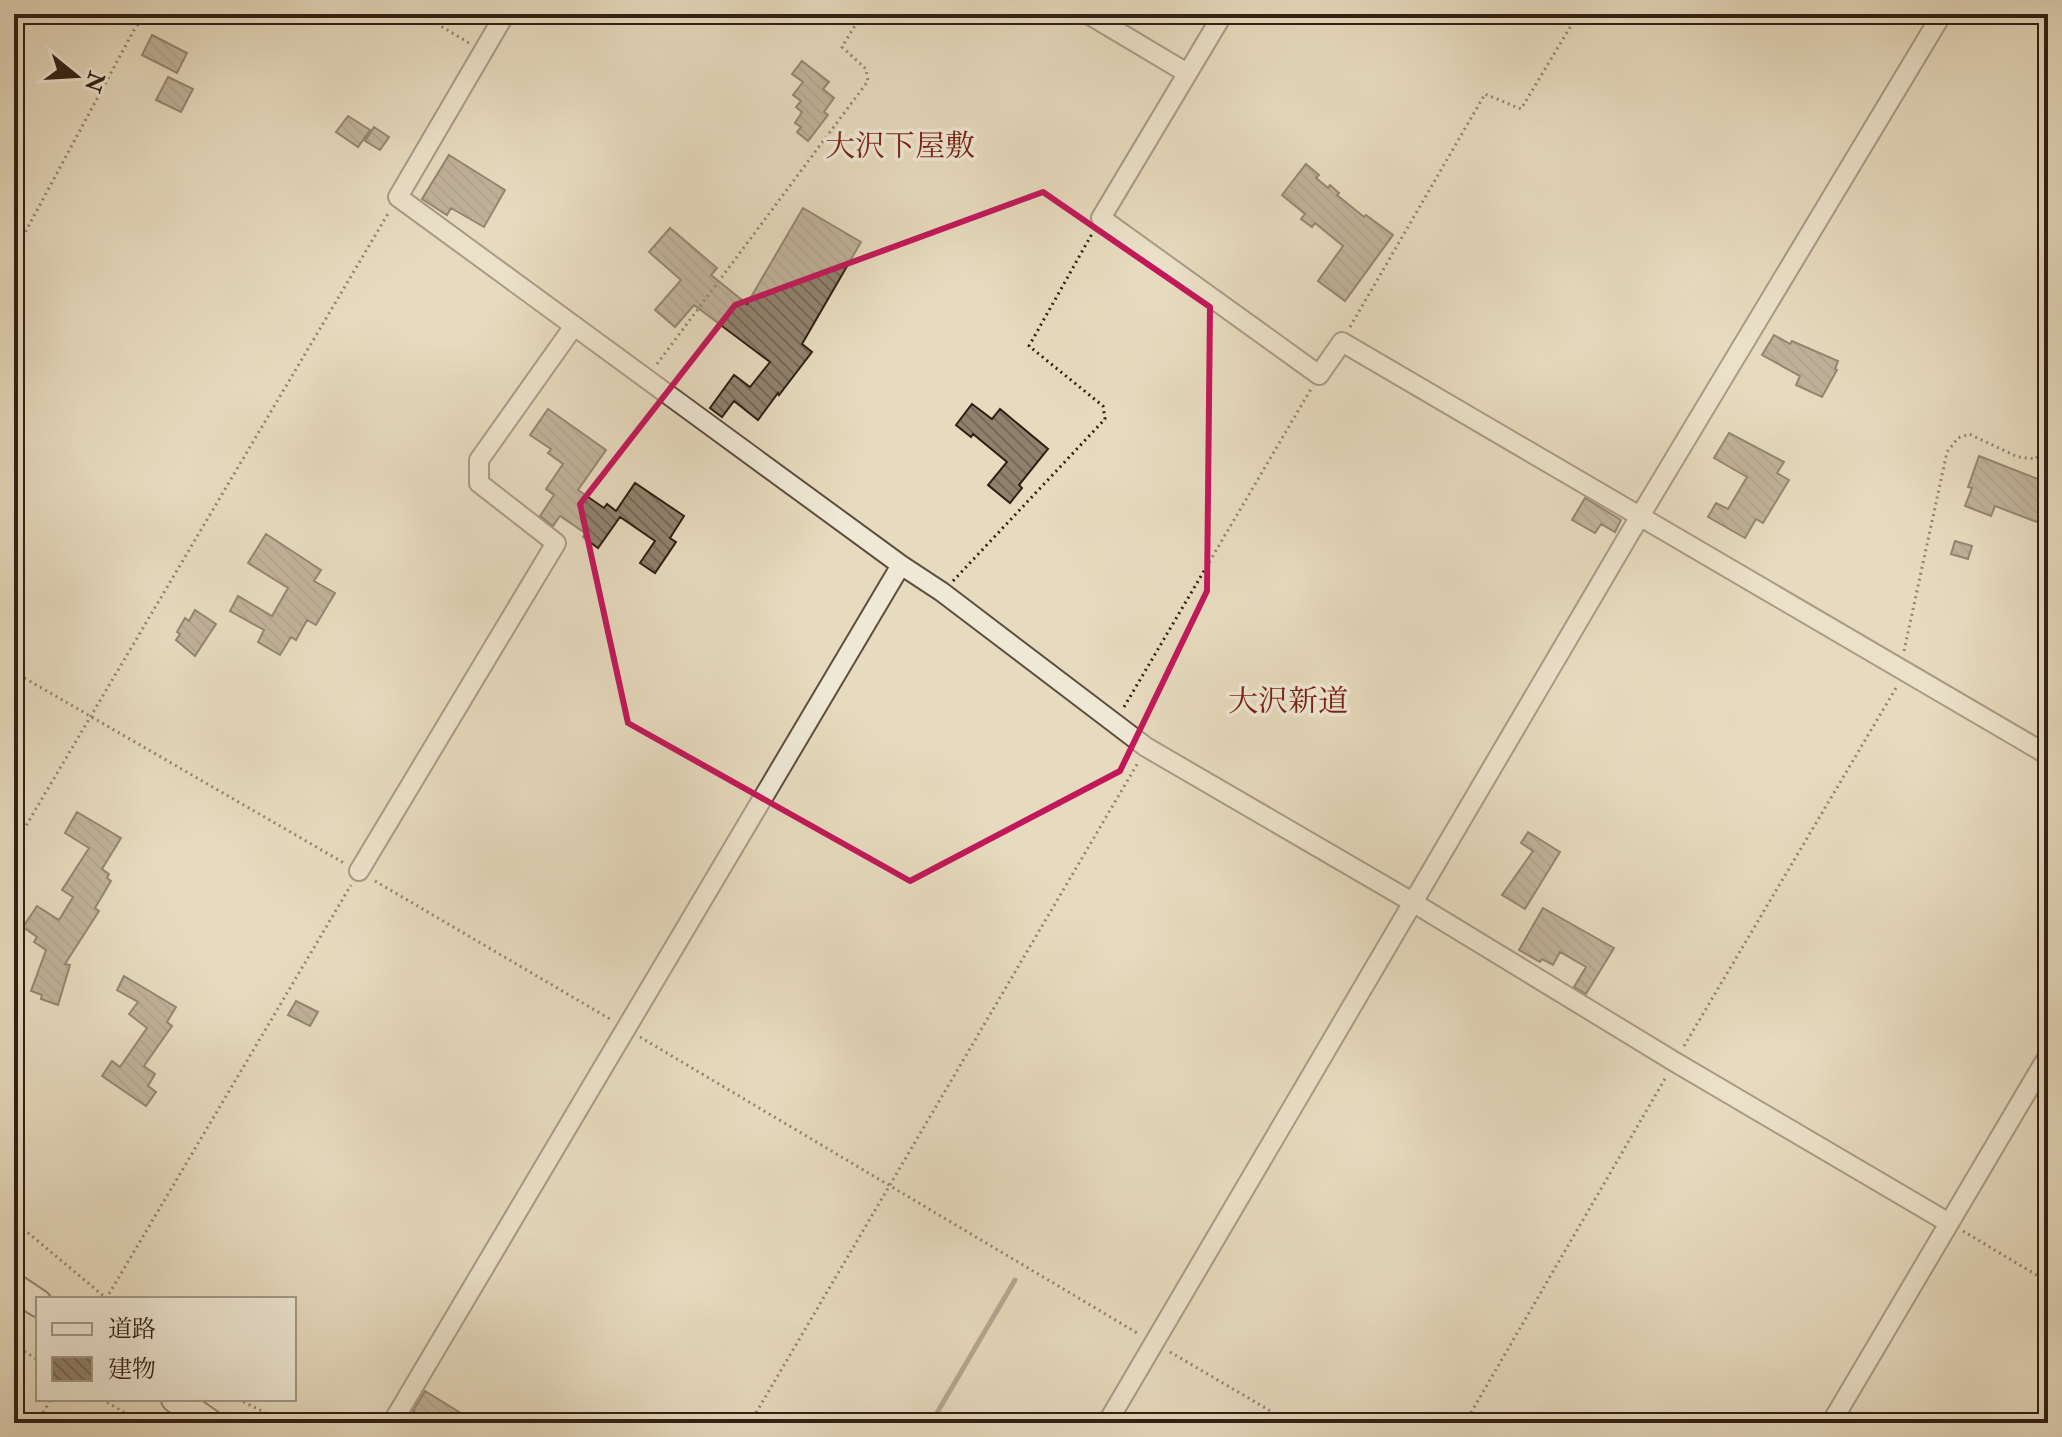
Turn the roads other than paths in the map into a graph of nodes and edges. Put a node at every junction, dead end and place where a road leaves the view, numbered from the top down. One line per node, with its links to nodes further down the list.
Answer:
1 (505, 14): 6 (street)
2 (1088, 14): 5 (street)
3 (1223, 14): 5 (street)
4 (1942, 14): 7 (street)
5 (1187, 73): 7 (street)
6 (574, 326): 8 (street); 10 (street)
7 (1640, 516): 9 (street); 11 (street)
8 (901, 565): 11 (street); 18 (street)
9 (2048, 755)
10 (359, 871)
11 (1414, 903): 13 (street); 19 (street)
12 (2048, 1056): 13 (street)
13 (1949, 1223): 20 (street)
14 (14, 1287): 15 (street)
15 (36, 1302)
16 (178, 1401): 17 (street)
17 (210, 1423)
18 (392, 1423)
19 (1107, 1423)
20 (1831, 1423)

